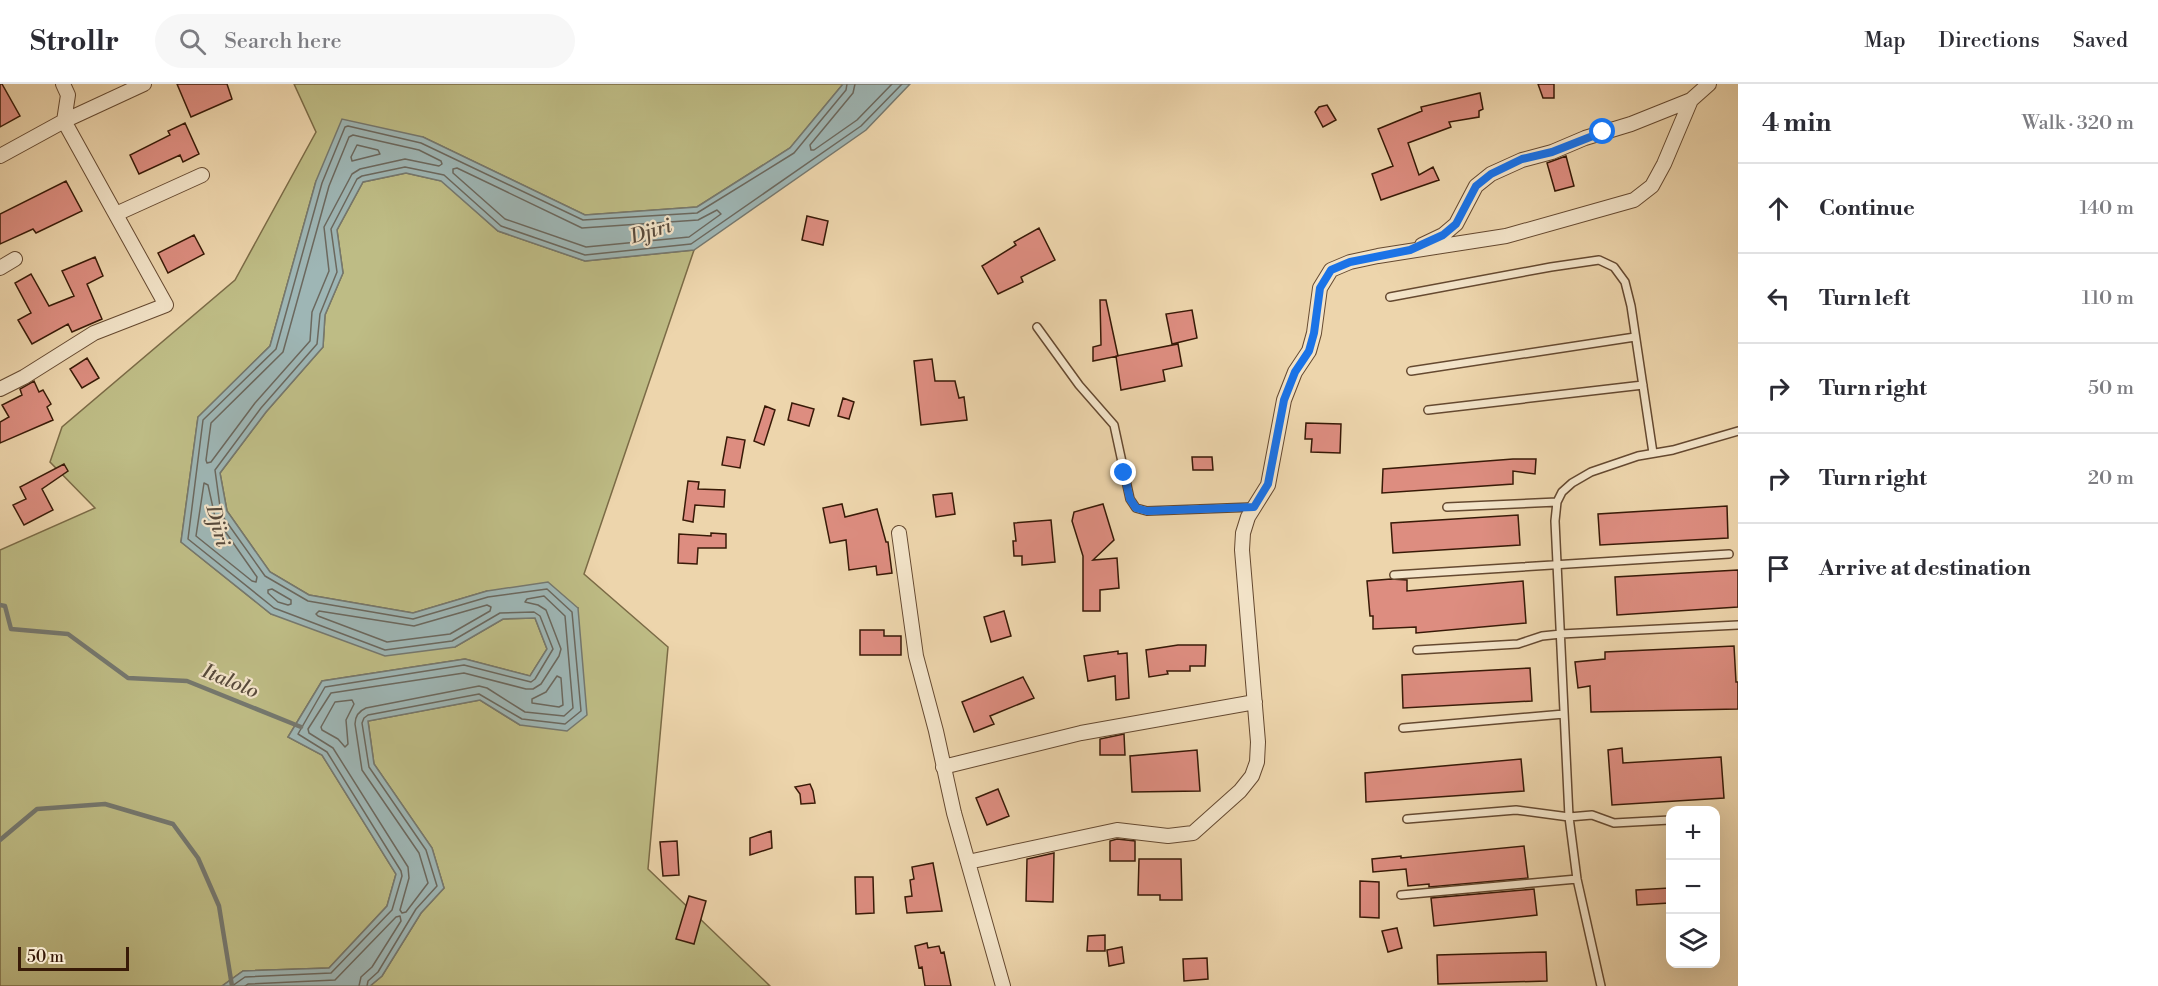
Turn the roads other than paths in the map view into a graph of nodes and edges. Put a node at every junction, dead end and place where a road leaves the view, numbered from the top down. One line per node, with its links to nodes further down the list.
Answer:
1 (63, 84): 5 (street)
2 (144, 84): 5 (street)
3 (1708, 84): 4 (street)
4 (1691, 100): 9 (street); 9 (street)
5 (64, 121): 6 (street); 8 (street)
6 (0, 156)
7 (202, 175): 8 (street)
8 (116, 214): 17 (street)
9 (1410, 250): 22 (street)
10 (15, 259): 11 (street)
11 (0, 268)
12 (1389, 297): 14 (lane)
13 (1037, 327): 22 (lane)
14 (1635, 337): 15 (lane); 16 (lane)
15 (1411, 371)
16 (1643, 385): 18 (lane); 20 (lane)
17 (0, 389)
18 (1428, 410)
19 (1738, 431): 20 (lane)
20 (1653, 453): 21 (lane)
21 (1557, 502): 23 (lane); 26 (lane)
22 (1254, 507): 31 (street)
23 (1447, 507)
24 (899, 533): 34 (street)
25 (1729, 554): 26 (lane)
26 (1557, 564): 27 (lane); 29 (lane)
27 (1394, 575)
28 (1738, 625): 29 (lane)
29 (1560, 634): 30 (lane); 32 (lane)
30 (1417, 650)
31 (1255, 702): 34 (street); 38 (street)
32 (1564, 714): 33 (lane); 35 (lane)
33 (1403, 728)
34 (943, 767): 38 (street)
35 (1569, 817): 36 (lane); 37 (lane); 39 (lane)
36 (1407, 819)
37 (1666, 820)
38 (968, 862): 41 (street)
39 (1577, 879): 40 (lane); 42 (lane)
40 (1401, 895)
41 (1003, 986)
42 (1601, 986)

